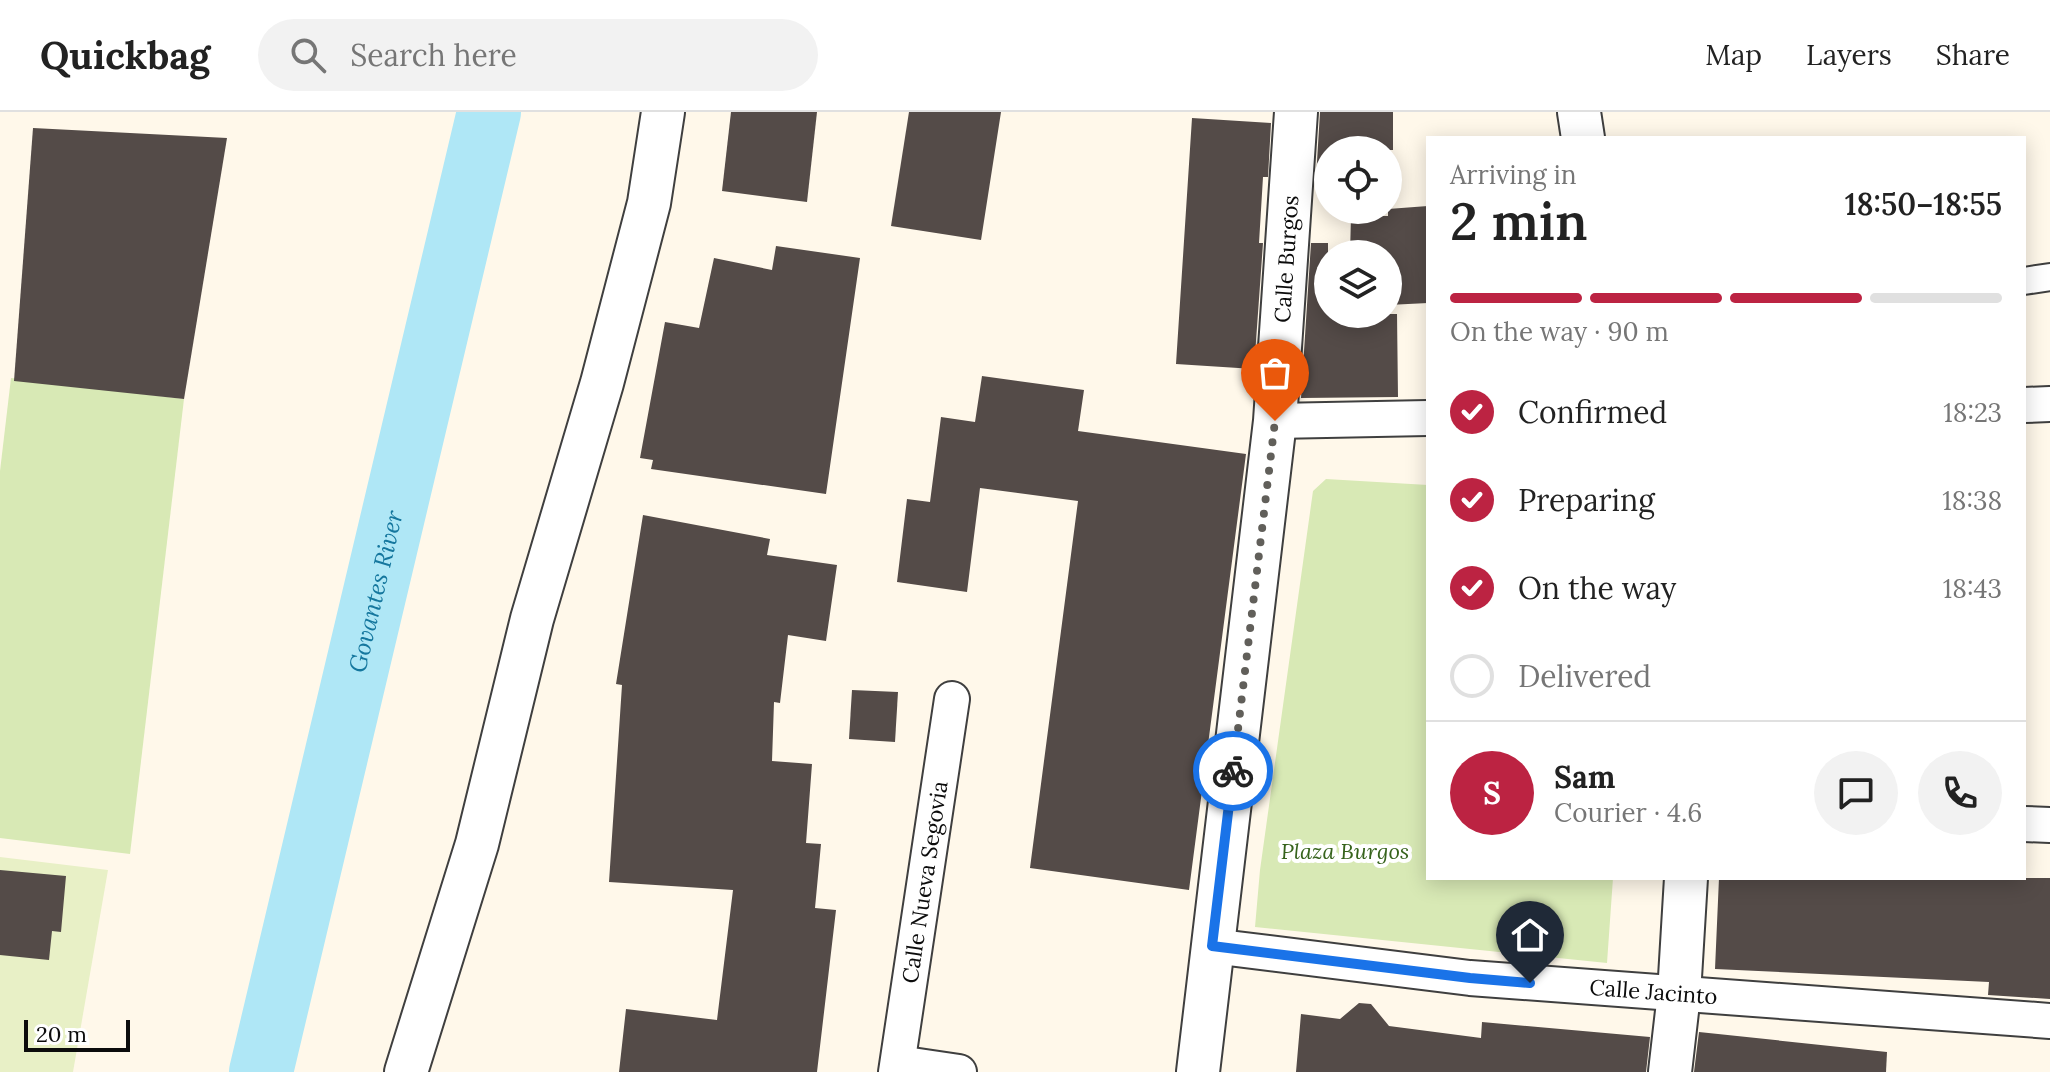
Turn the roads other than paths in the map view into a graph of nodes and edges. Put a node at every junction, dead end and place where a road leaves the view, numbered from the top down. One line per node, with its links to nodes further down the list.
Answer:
1 (663, 112): 19 (street)
2 (1296, 112): 10 (street, Calle Burgos)
3 (1579, 112): 4 (street)
4 (1583, 136)
5 (2050, 277): 6 (street)
6 (2026, 281)
7 (2050, 404): 8 (street)
8 (2026, 405)
9 (1426, 418): 10 (street)
10 (1275, 421): 15 (street, Calle Burgos)
11 (952, 699): 18 (street, Calle Nueva Segovia)
12 (2026, 824): 13 (street)
13 (2050, 825)
14 (1686, 880): 16 (street)
15 (1212, 946): 16 (street, Calle Jacinto); 21 (street, Calle Burgos)
16 (1679, 994): 17 (street, Calle Jacinto); 22 (street)
17 (2050, 1021)
18 (897, 1068): 20 (street, Calle Nueva Segovia)
19 (406, 1072)
20 (959, 1072)
21 (1198, 1072)
22 (1670, 1072)

